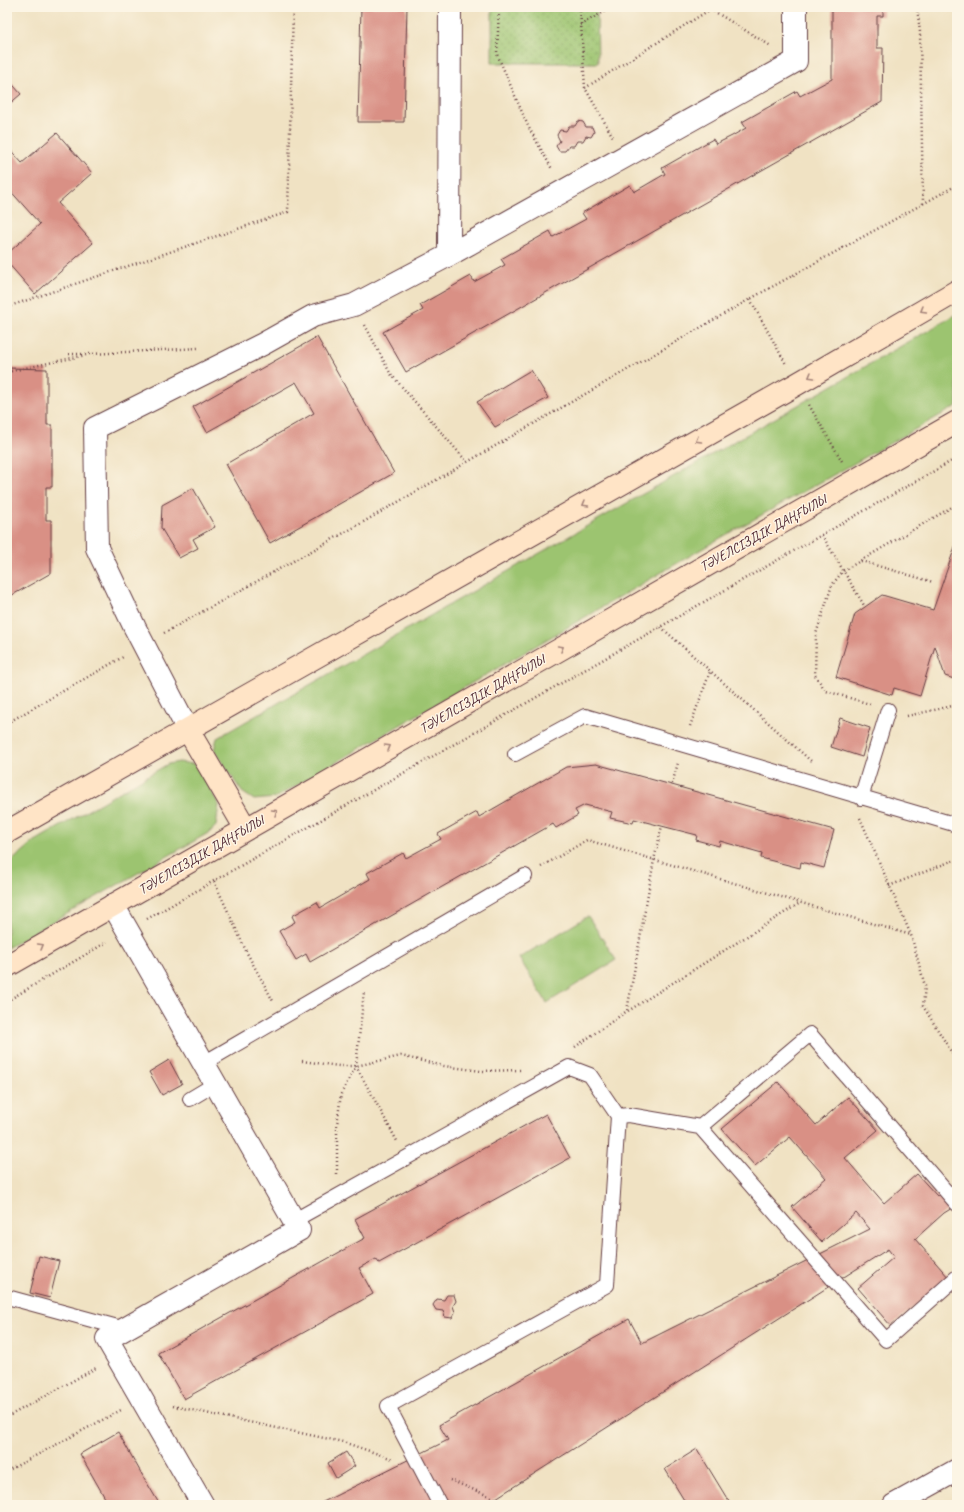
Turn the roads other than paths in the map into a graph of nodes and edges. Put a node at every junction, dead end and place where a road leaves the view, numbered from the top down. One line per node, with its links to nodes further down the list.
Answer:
1 (450, 7): 3 (street)
2 (796, 7): 3 (street)
3 (449, 255): 7 (street)
4 (957, 291): 7 (street, one-way to 7)
5 (957, 422): 11 (street, ТӘУЕЛСІЗДІК ДАҢҒЫЛЫ, one-way to 5)
6 (888, 710): 9 (lane)
7 (188, 730): 11 (street); 12 (street)
8 (515, 754): 9 (lane)
9 (856, 797): 10 (lane)
10 (957, 825)
11 (246, 829): 14 (street, ТӘУЕЛСІЗДІК ДАҢҒЫЛЫ)
12 (7, 832)
13 (525, 876): 16 (lane)
14 (113, 905): 15 (street, ТӘУЕЛСІЗДІК ДАҢҒЫЛЫ, one-way to 14); 16 (street)
15 (7, 966)
16 (204, 1063): 17 (street)
17 (215, 1084): 18 (lane); 22 (street)
18 (190, 1099)
19 (618, 1116): 20 (lane); 22 (lane); 28 (lane)
20 (700, 1127): 21 (lane); 23 (lane)
21 (957, 1204)
22 (293, 1221): 25 (street)
23 (957, 1277)
24 (7, 1297): 25 (lane)
25 (125, 1329): 27 (street)
26 (957, 1470): 29 (street)
27 (203, 1505)
28 (440, 1505)
29 (894, 1505)

